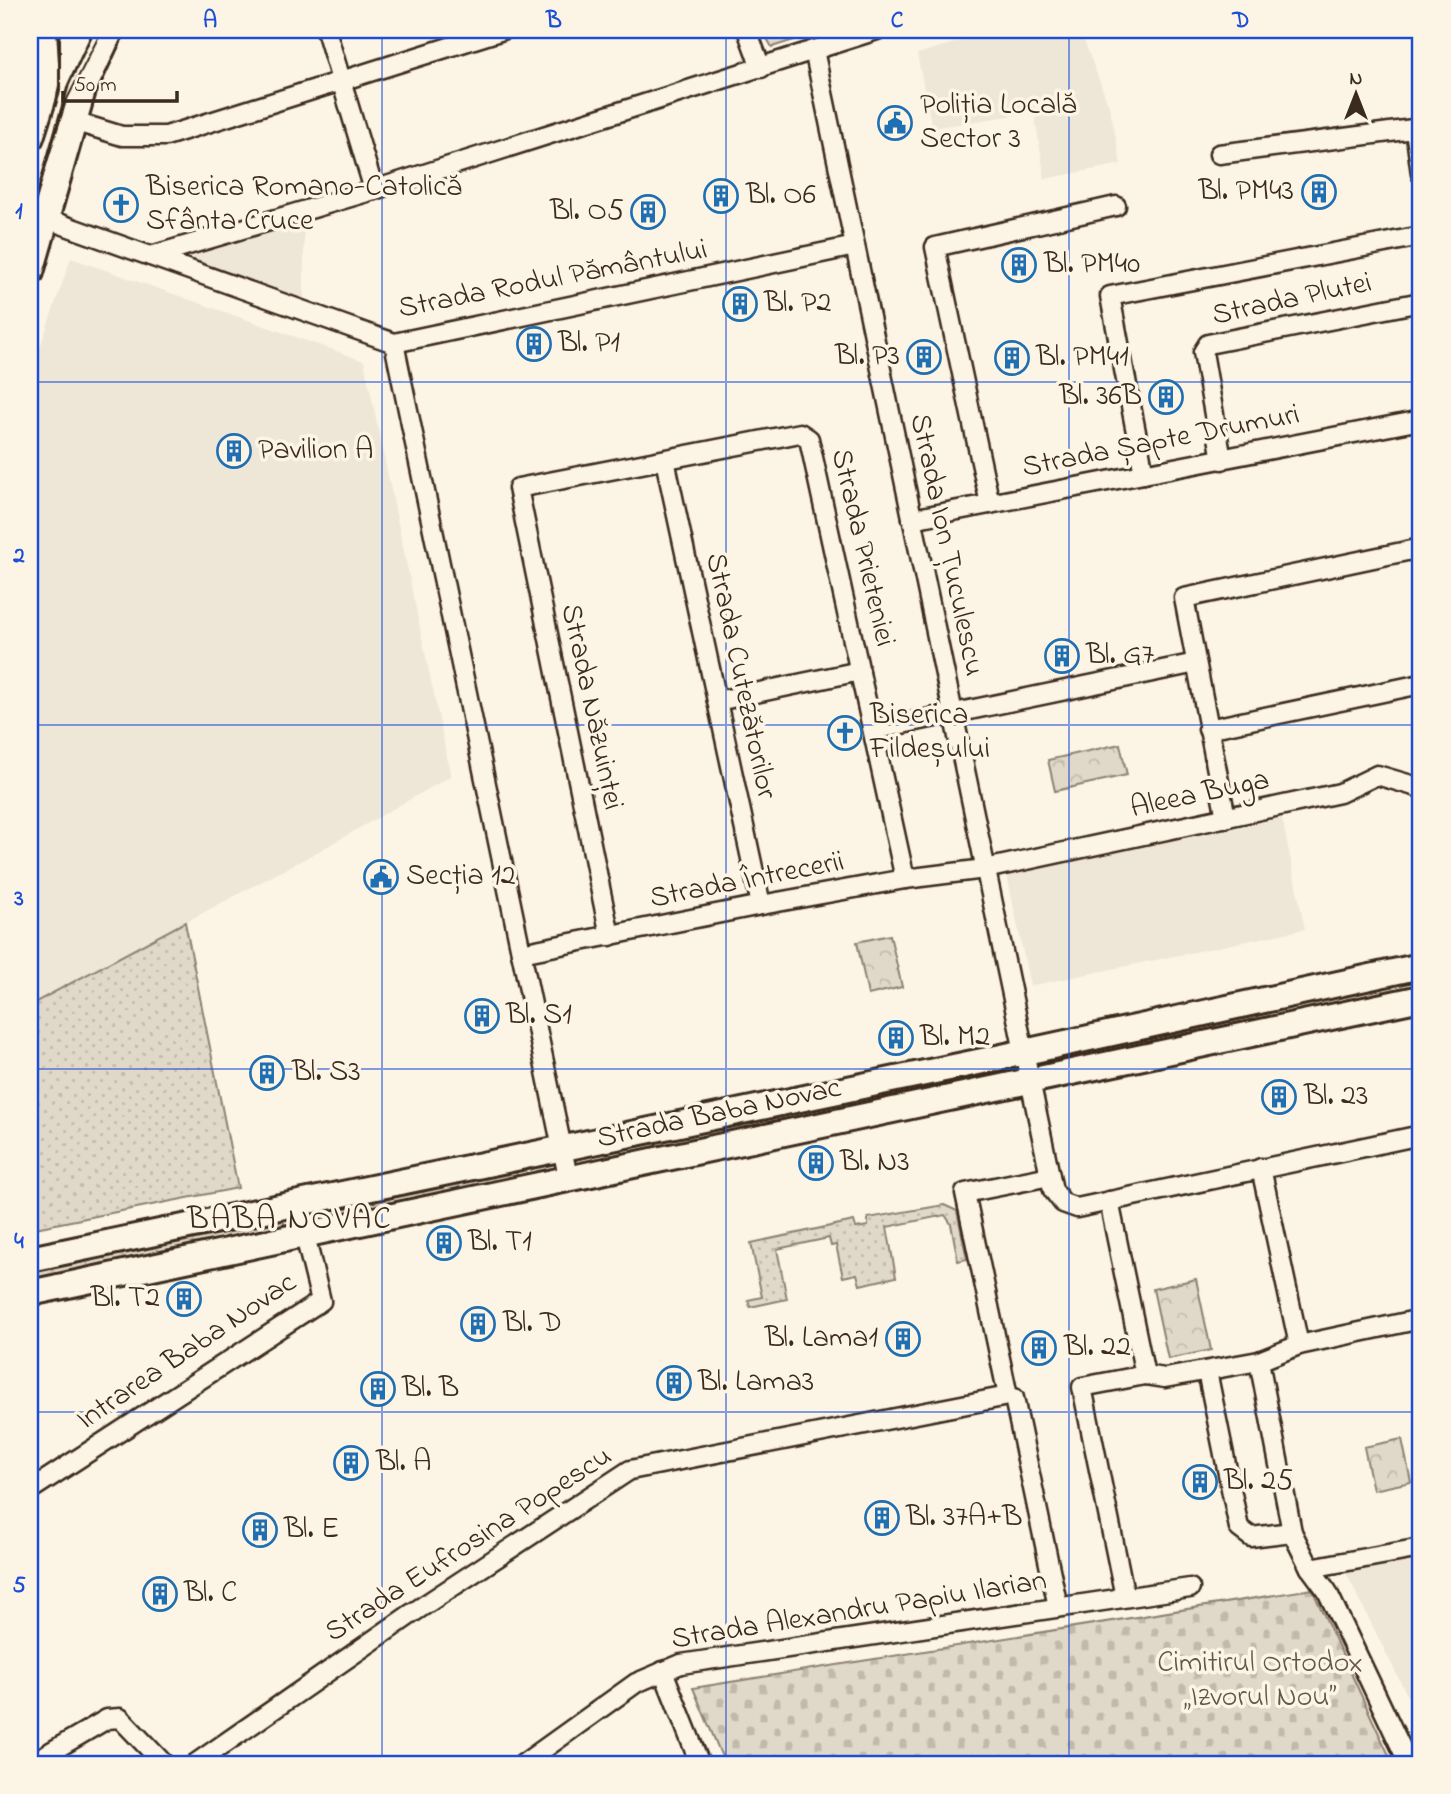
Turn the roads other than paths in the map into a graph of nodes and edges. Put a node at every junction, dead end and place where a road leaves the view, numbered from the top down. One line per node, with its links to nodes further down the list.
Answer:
1 (46, 30): 13 (main road)
2 (59, 30): 13 (main road)
3 (94, 30): 12 (main road)
4 (110, 30): 12 (main road)
5 (326, 30): 11 (street)
6 (503, 30): 11 (street)
7 (747, 30): 10 (street)
8 (877, 30): 9 (street)
9 (814, 50): 10 (street); 23 (street, Strada Ion Țuculescu)
10 (761, 68): 19 (street)
11 (341, 82): 14 (street); 19 (street)
12 (82, 90): 14 (main road)
13 (38, 104): 16 (main road)
14 (73, 121): 21 (main road)
15 (1418, 128): 17 (street); 18 (street)
16 (30, 137)
17 (1219, 155)
18 (1421, 174)
19 (373, 190): 24 (street)
20 (1116, 206): 33 (street)
21 (38, 215): 24 (street, Strada Rodul Pământului); 25 (main road)
22 (1421, 236): 31 (street)
23 (855, 247): 27 (street, Strada Rodul Pământului); 34 (street, Strada Ion Țuculescu)
24 (151, 256): 27 (street, Strada Rodul Pământului)
25 (30, 272)
26 (1421, 302): 30 (street, Strada Plutei)
27 (394, 343): 49 (street)
28 (1421, 421): 30 (street, Strada Șapte Drumuri)
29 (665, 460): 32 (street, Strada Prieteniei); 37 (street, Strada Prieteniei); 39 (street, Strada Cutezătorilor)
30 (1222, 460): 31 (street, Strada Șapte Drumuri)
31 (1144, 474): 33 (street, Strada Șapte Drumuri)
32 (518, 488): 48 (street, Strada Năzuinței)
33 (990, 504): 34 (street, Strada Șapte Drumuri)
34 (912, 519): 40 (street, Strada Ion Țuculescu)
35 (1421, 548): 36 (street)
36 (1196, 663): 40 (street); 41 (street)
37 (860, 671): 39 (street); 42 (street, Strada Prieteniei)
38 (1421, 684): 41 (street)
39 (717, 701): 47 (street, Strada Cutezătorilor)
40 (952, 713): 42 (street); 45 (street, Strada Ion Țuculescu)
41 (1208, 729): 44 (street)
42 (873, 730): 46 (street, Strada Prieteniei)
43 (1421, 788): 44 (street, Aleea Buga)
44 (1226, 818): 45 (street, Aleea Buga)
45 (985, 869): 46 (street, Strada Întrecerii); 52 (street, Strada Ion Țuculescu)
46 (905, 879): 47 (street, Strada Întrecerii)
47 (761, 905): 48 (street, Strada Întrecerii)
48 (610, 936): 49 (street, Strada Întrecerii)
49 (521, 953): 55 (street)
50 (1421, 966): 52 (main road, Strada Baba Novac)
51 (1421, 998): 53 (main road, Strada Baba Novac)
52 (1023, 1052): 53 (street, Strada Ion Țuculescu); 55 (main road, Strada Baba Novac)
53 (1029, 1081): 57 (street); 58 (main road, Strada Baba Novac)
54 (1421, 1135): 56 (street)
55 (562, 1148): 58 (street); 60 (main road, Strada Baba Novac)
56 (1261, 1168): 59 (street); 65 (street)
57 (1050, 1176): 59 (street); 69 (street)
58 (568, 1177): 61 (main road, Strada Baba Novac)
59 (1109, 1201): 68 (street)
60 (297, 1203): 61 (street); 62 (main road, Strada Baba Novac)
61 (304, 1233): 63 (main road, Strada Baba Novac); 70 (street, Intrarea Baba Novac)
62 (30, 1259)
63 (30, 1293)
64 (1421, 1319): 65 (street)
65 (1299, 1345): 66 (street)
66 (1259, 1361): 67 (street); 71 (street)
67 (1207, 1371): 68 (street); 71 (street)
68 (1145, 1375): 75 (street)
69 (1008, 1396): 76 (street); 80 (street, Strada Eufrosina Popescu)
70 (30, 1490)
71 (1292, 1532): 73 (street)
72 (1421, 1548): 73 (street)
73 (1311, 1568): 83 (street)
74 (1190, 1588): 75 (street, Strada Alexandru Papiu Ilarian)
75 (1125, 1597): 76 (street, Strada Alexandru Papiu Ilarian)
76 (1058, 1608): 77 (street, Strada Alexandru Papiu Ilarian)
77 (663, 1671): 81 (street, Strada Alexandru Papiu Ilarian); 82 (street)
78 (30, 1764): 79 (street)
79 (164, 1764)
80 (195, 1764)
81 (523, 1764)
82 (700, 1764)
83 (1409, 1764)

